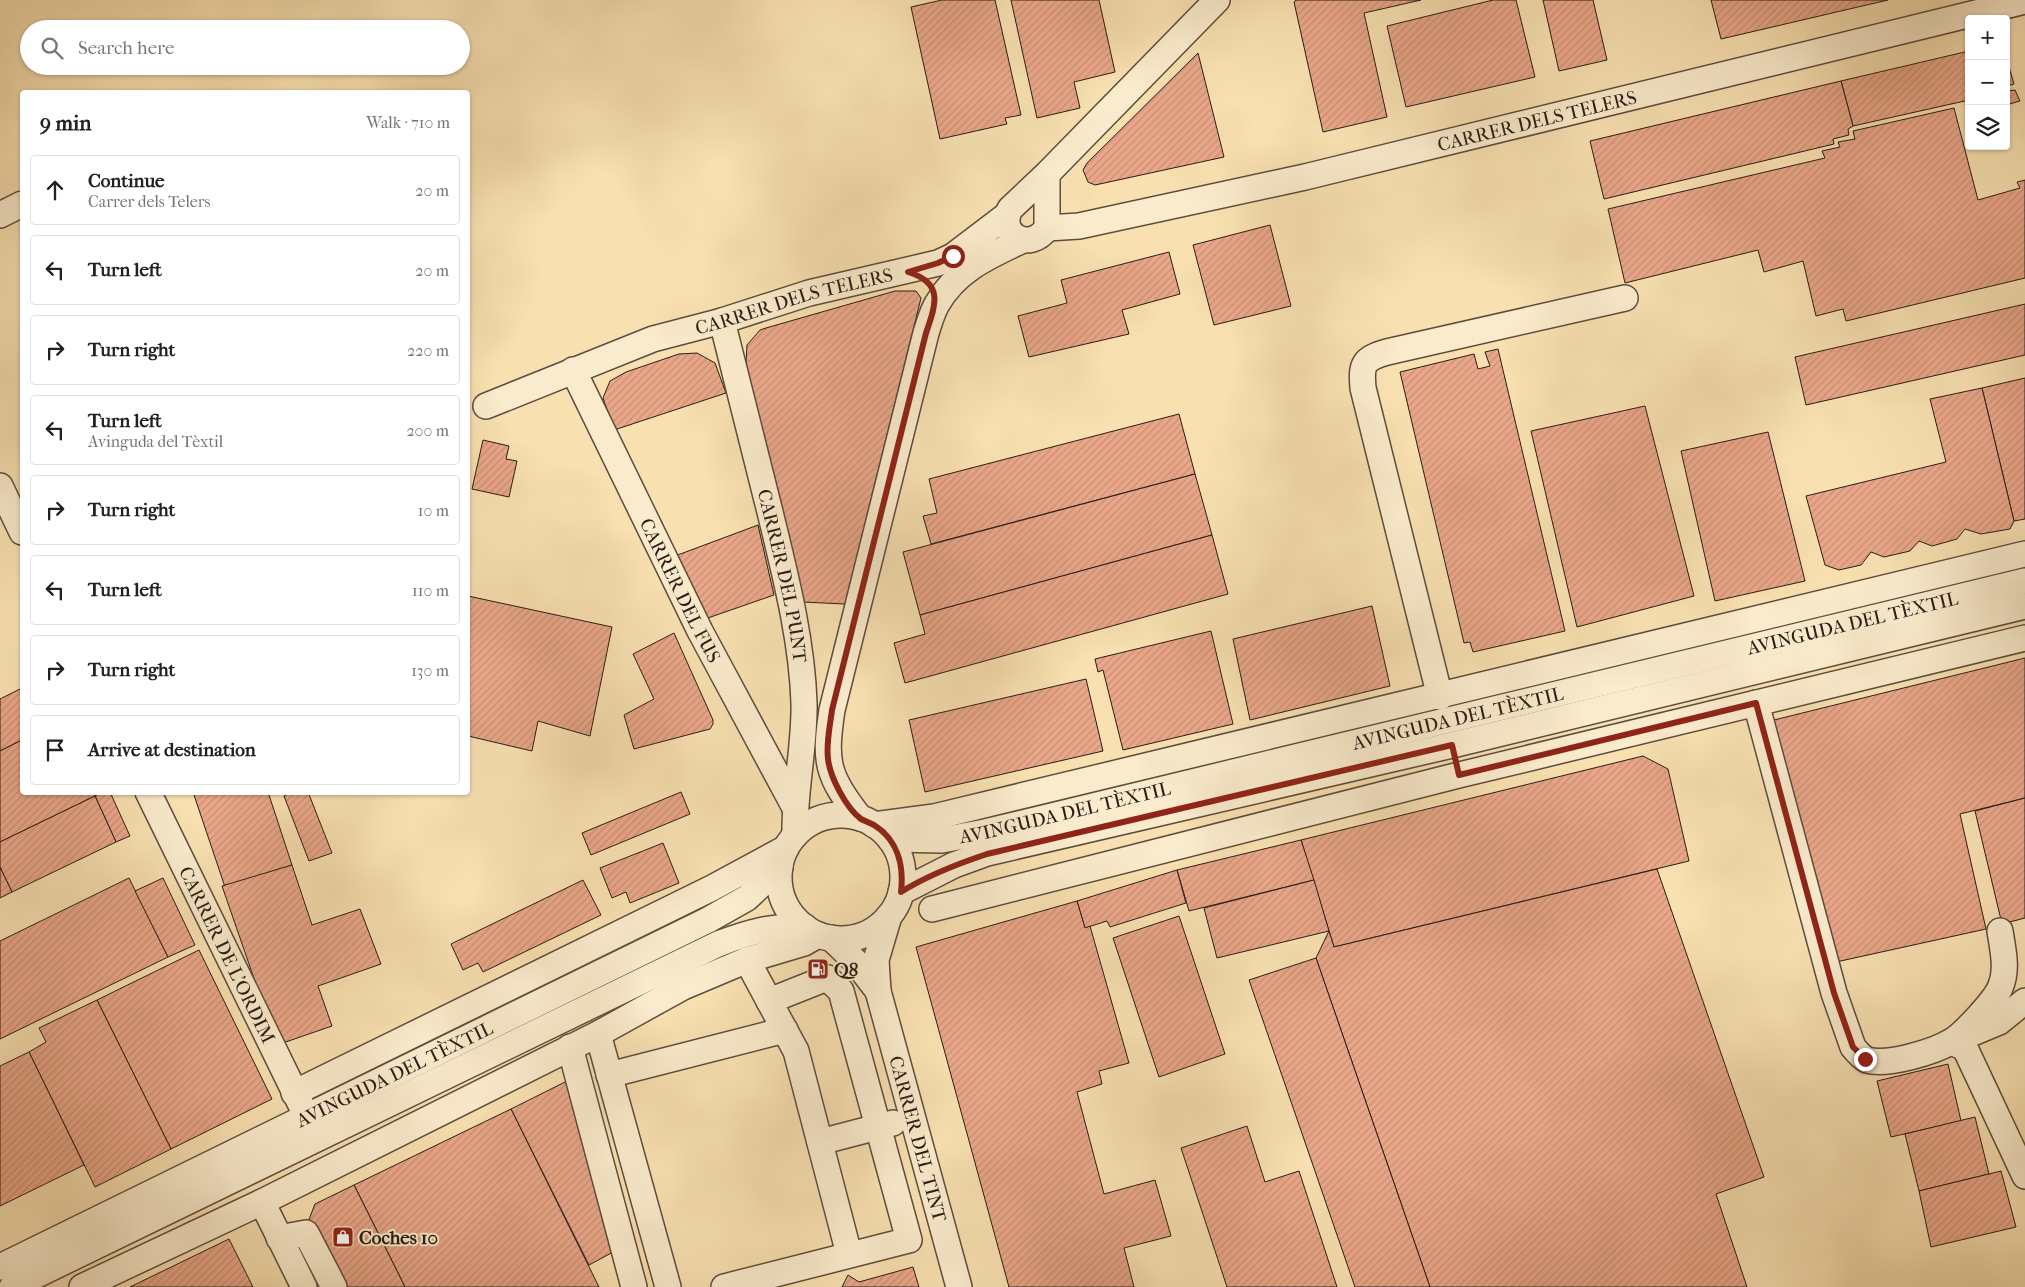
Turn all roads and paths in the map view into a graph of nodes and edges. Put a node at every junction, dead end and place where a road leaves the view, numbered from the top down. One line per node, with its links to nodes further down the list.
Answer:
1 (1218, 0): 3 (street, CARRER DELS TELERS)
2 (2025, 1): 7 (street, CARRER DELS TELERS)
3 (1047, 174): 5 (street, CARRER DELS TELERS); 7 (street)
4 (20, 205): 6 (street)
5 (1014, 207): 7 (street); 8 (street); 9 (street, CARRER DELS TELERS)
6 (0, 216)
7 (1047, 219): 8 (street)
8 (1023, 240): 11 (street)
9 (908, 272): 11 (street); 12 (street, CARRER DELS TELERS)
10 (1625, 298): 21 (street)
11 (936, 305): 27 (street)
12 (722, 321): 13 (street, CARRER DELS TELERS); 26 (street, CARRER DEL PUNT)
13 (573, 370): 14 (street, CARRER DELS TELERS); 26 (street, CARRER DEL FUS)
14 (486, 406)
15 (0, 486): 16 (street)
16 (20, 528)
17 (2025, 554): 21 (street)
18 (2025, 581): 27 (street, AVINGUDA DEL TÈXTIL)
19 (2025, 606): 23 (street, AVINGUDA DEL TÈXTIL)
20 (2025, 638): 22 (street)
21 (1440, 697): 27 (street)
22 (1756, 703): 24 (street); 40 (street)
23 (1452, 745): 24 (street); 29 (street, AVINGUDA DEL TÈXTIL)
24 (1459, 775): 30 (street)
25 (149, 795): 43 (street, CARRER DE L'ORDIM)
26 (794, 806): 28 (street, CARRER DEL PUNT)
27 (874, 827): 28 (street); 29 (street)
28 (787, 850): 33 (street); 43 (street); 44 (street, AVINGUDA DEL TÈXTIL)
29 (901, 892): 31 (street)
30 (932, 909)
31 (889, 916): 33 (street); 35 (street)
32 (2000, 931): 40 (street)
33 (818, 933): 34 (street); 35 (street); 48 (street, AVINGUDA DEL TÈXTIL)
34 (747, 960): 36 (street); 39 (street)
35 (878, 990): 45 (street, CARRER DEL TINT)
36 (769, 1001): 38 (street); 46 (street)
37 (2025, 1001): 40 (street)
38 (784, 1030): 42 (street); 47 (street)
39 (598, 1034): 41 (street); 42 (street)
40 (1951, 1042): 49 (street)
41 (570, 1048): 51 (street); 59 (street)
42 (609, 1075): 60 (street)
43 (294, 1093): 44 (street, CARRER DE L'ORDIM)
44 (307, 1117): 54 (street, AVINGUDA DEL TÈXTIL)
45 (913, 1118): 46 (street); 62 (street, CARRER DEL TINT)
46 (877, 1127): 47 (street); 53 (street)
47 (820, 1142): 53 (street)
48 (278, 1158): 50 (street, AVINGUDA DEL TÈXTIL); 51 (street)
49 (2025, 1176)
50 (204, 1193): 51 (street); 55 (street, AVINGUDA DEL TÈXTIL)
51 (262, 1202): 52 (street); 56 (street)
52 (279, 1238): 57 (street); 58 (street)
53 (849, 1254): 61 (street)
54 (0, 1267)
55 (12, 1287)
56 (82, 1287)
57 (304, 1287)
58 (334, 1287)
59 (634, 1287)
60 (668, 1287)
61 (724, 1287)
62 (959, 1287)

